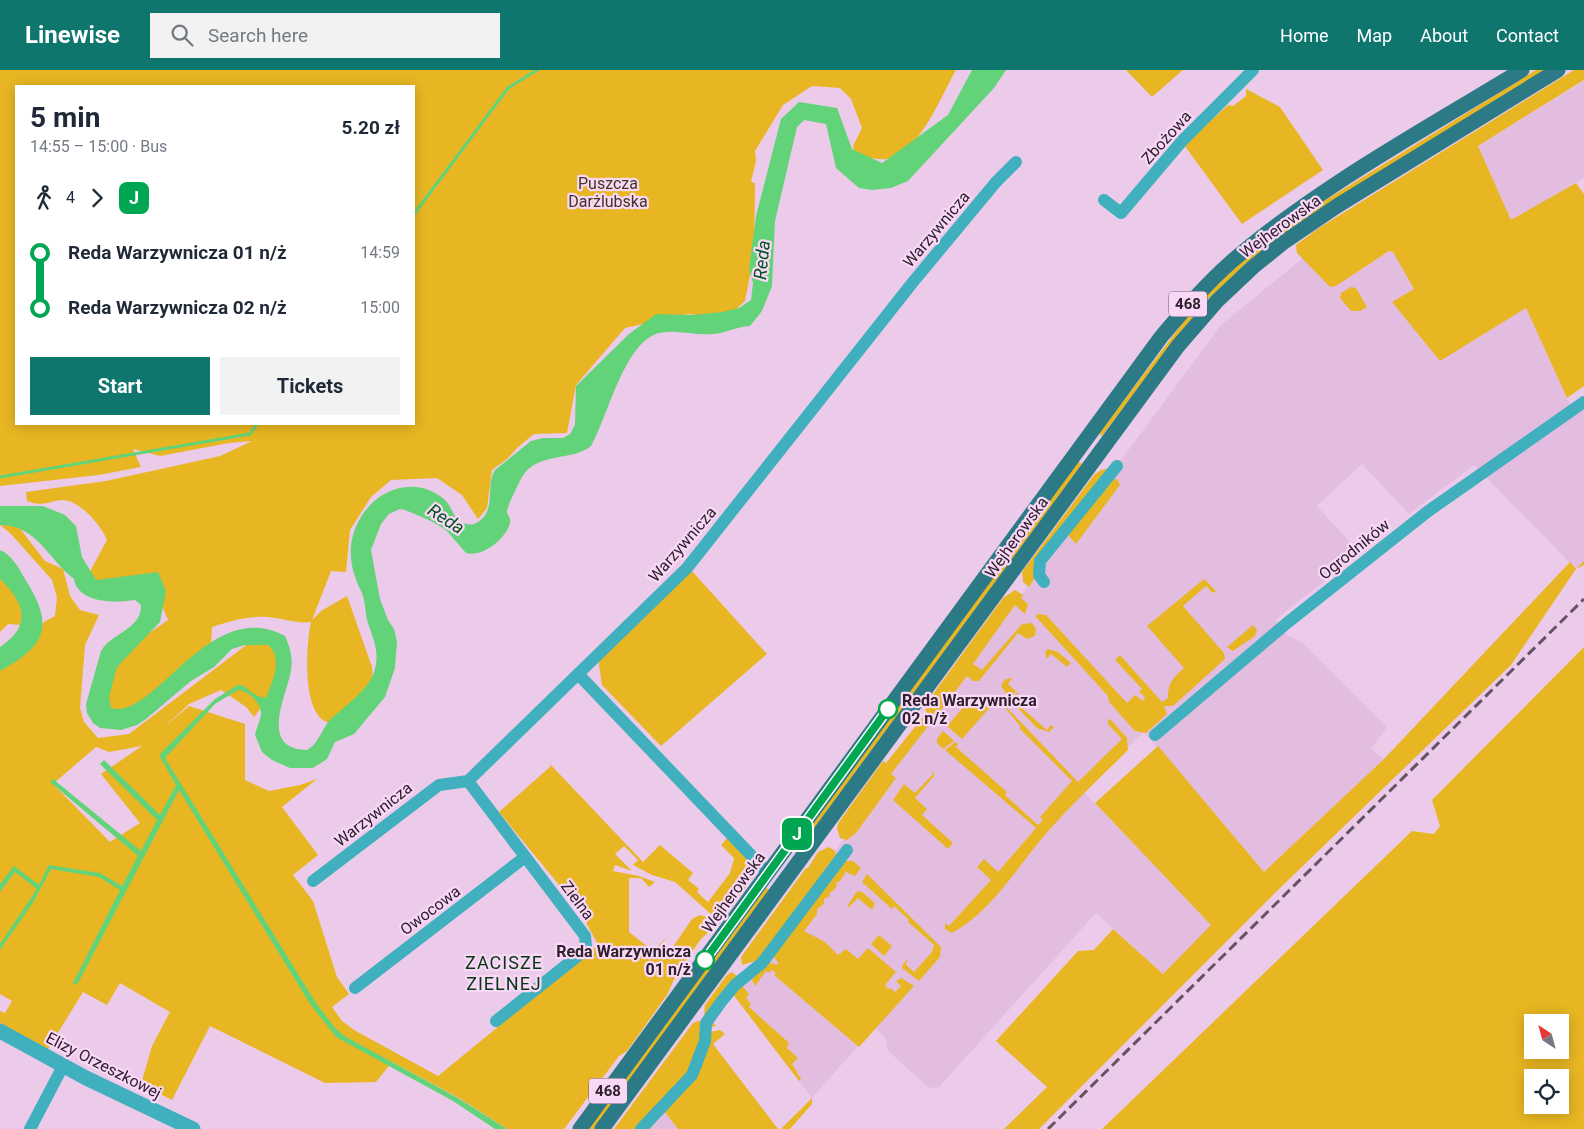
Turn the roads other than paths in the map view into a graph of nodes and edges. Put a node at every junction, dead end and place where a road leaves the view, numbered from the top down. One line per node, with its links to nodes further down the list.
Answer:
1 (1253, 70): 5 (street, Zbożowa)
2 (1522, 70): 14 (main road, Wejherowska / 468)
3 (1558, 70): 23 (main road, Wejherowska / 468)
4 (1016, 162): 9 (street, Warzywnicza)
5 (1104, 200)
6 (1584, 402): 10 (street, Ogrodników)
7 (1117, 466): 8 (street)
8 (1044, 582)
9 (578, 674): 11 (street, Warzywnicza); 14 (street)
10 (1155, 735)
11 (468, 781): 13 (street, Zielna); 15 (street, Warzywnicza)
12 (847, 850): 24 (street)
13 (525, 857): 16 (street, Owocowa); 17 (street, Zielna)
14 (768, 873): 22 (main road, Wejherowska / 468)
15 (313, 881)
16 (355, 988)
17 (496, 1021)
18 (0, 1031): 19 (street, Elizy Orzeszkowej)
19 (63, 1066): 20 (street); 21 (street, Elizy Orzeszkowej)
20 (30, 1129)
21 (193, 1129)
22 (580, 1129)
23 (602, 1129)
24 (641, 1129)

